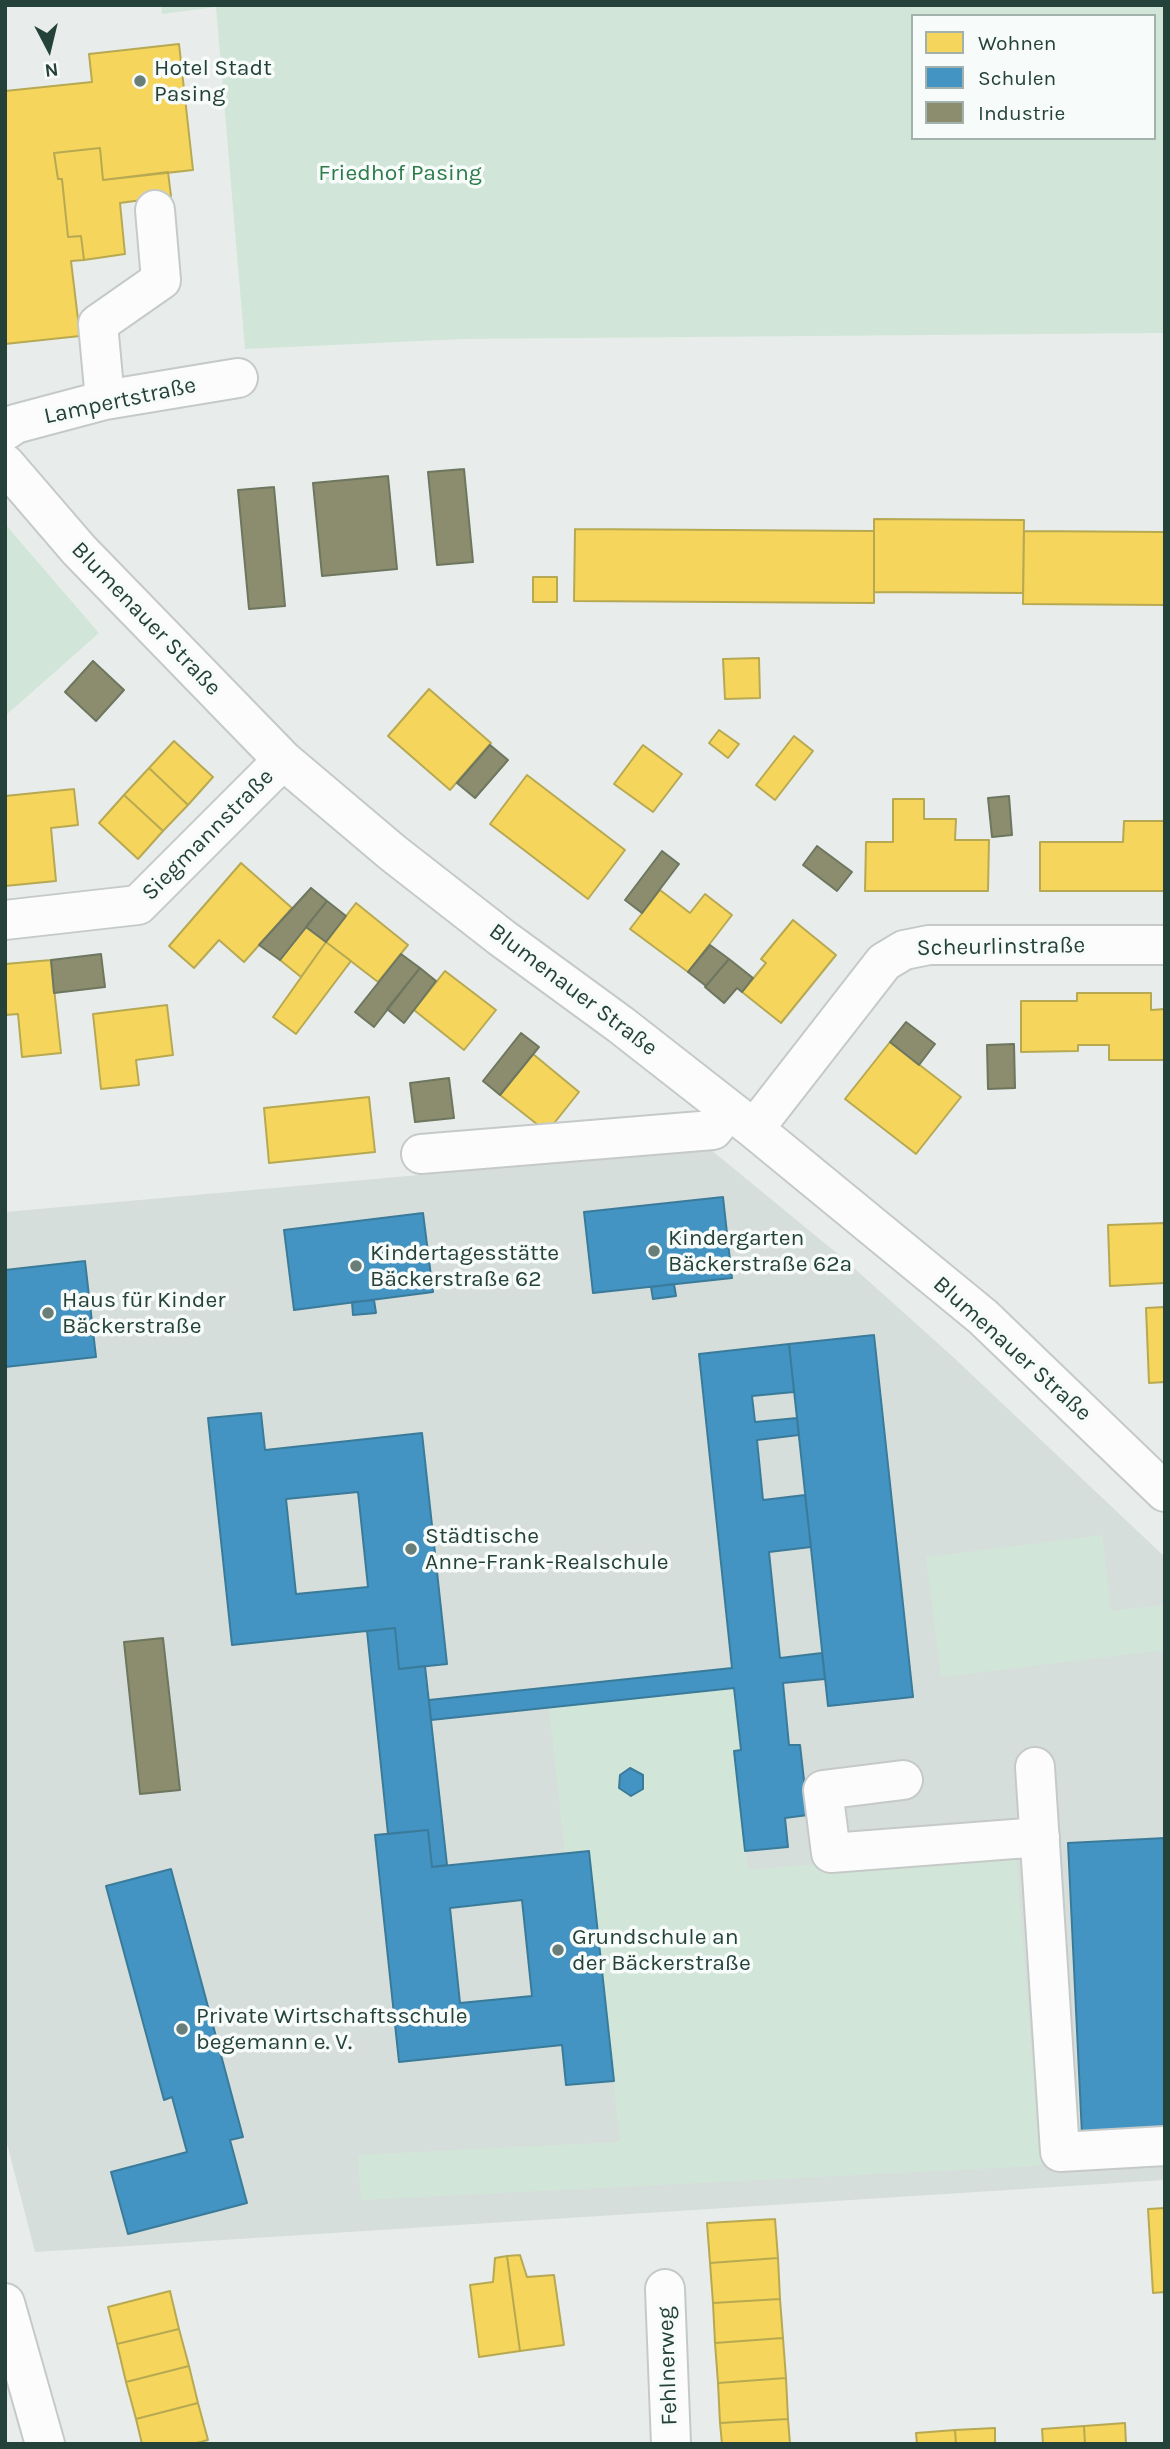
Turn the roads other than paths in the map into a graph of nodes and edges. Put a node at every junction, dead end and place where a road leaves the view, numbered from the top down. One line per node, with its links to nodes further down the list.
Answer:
1 (155, 210): 3 (street)
2 (238, 378): 3 (street, Lampertstraße)
3 (104, 400): 4 (street, Lampertstraße)
4 (5, 431)
5 (5, 464): 6 (street, Blumenauer Straße)
6 (283, 760): 7 (street, Siegmannstraße); 9 (street, Blumenauer Straße)
7 (5, 920)
8 (1165, 945): 9 (street, Scheurlinstraße)
9 (741, 1120): 10 (street, Scheurlinstraße); 11 (street, Blumenauer Straße)
10 (421, 1154)
11 (1165, 1492)
12 (1035, 1767): 14 (street)
13 (903, 1780): 14 (street)
14 (1040, 1837): 15 (street)
15 (1165, 2146)
16 (665, 2289): 19 (street, Fehlnerweg)
17 (5, 2303): 18 (street)
18 (45, 2444)
19 (671, 2444)

